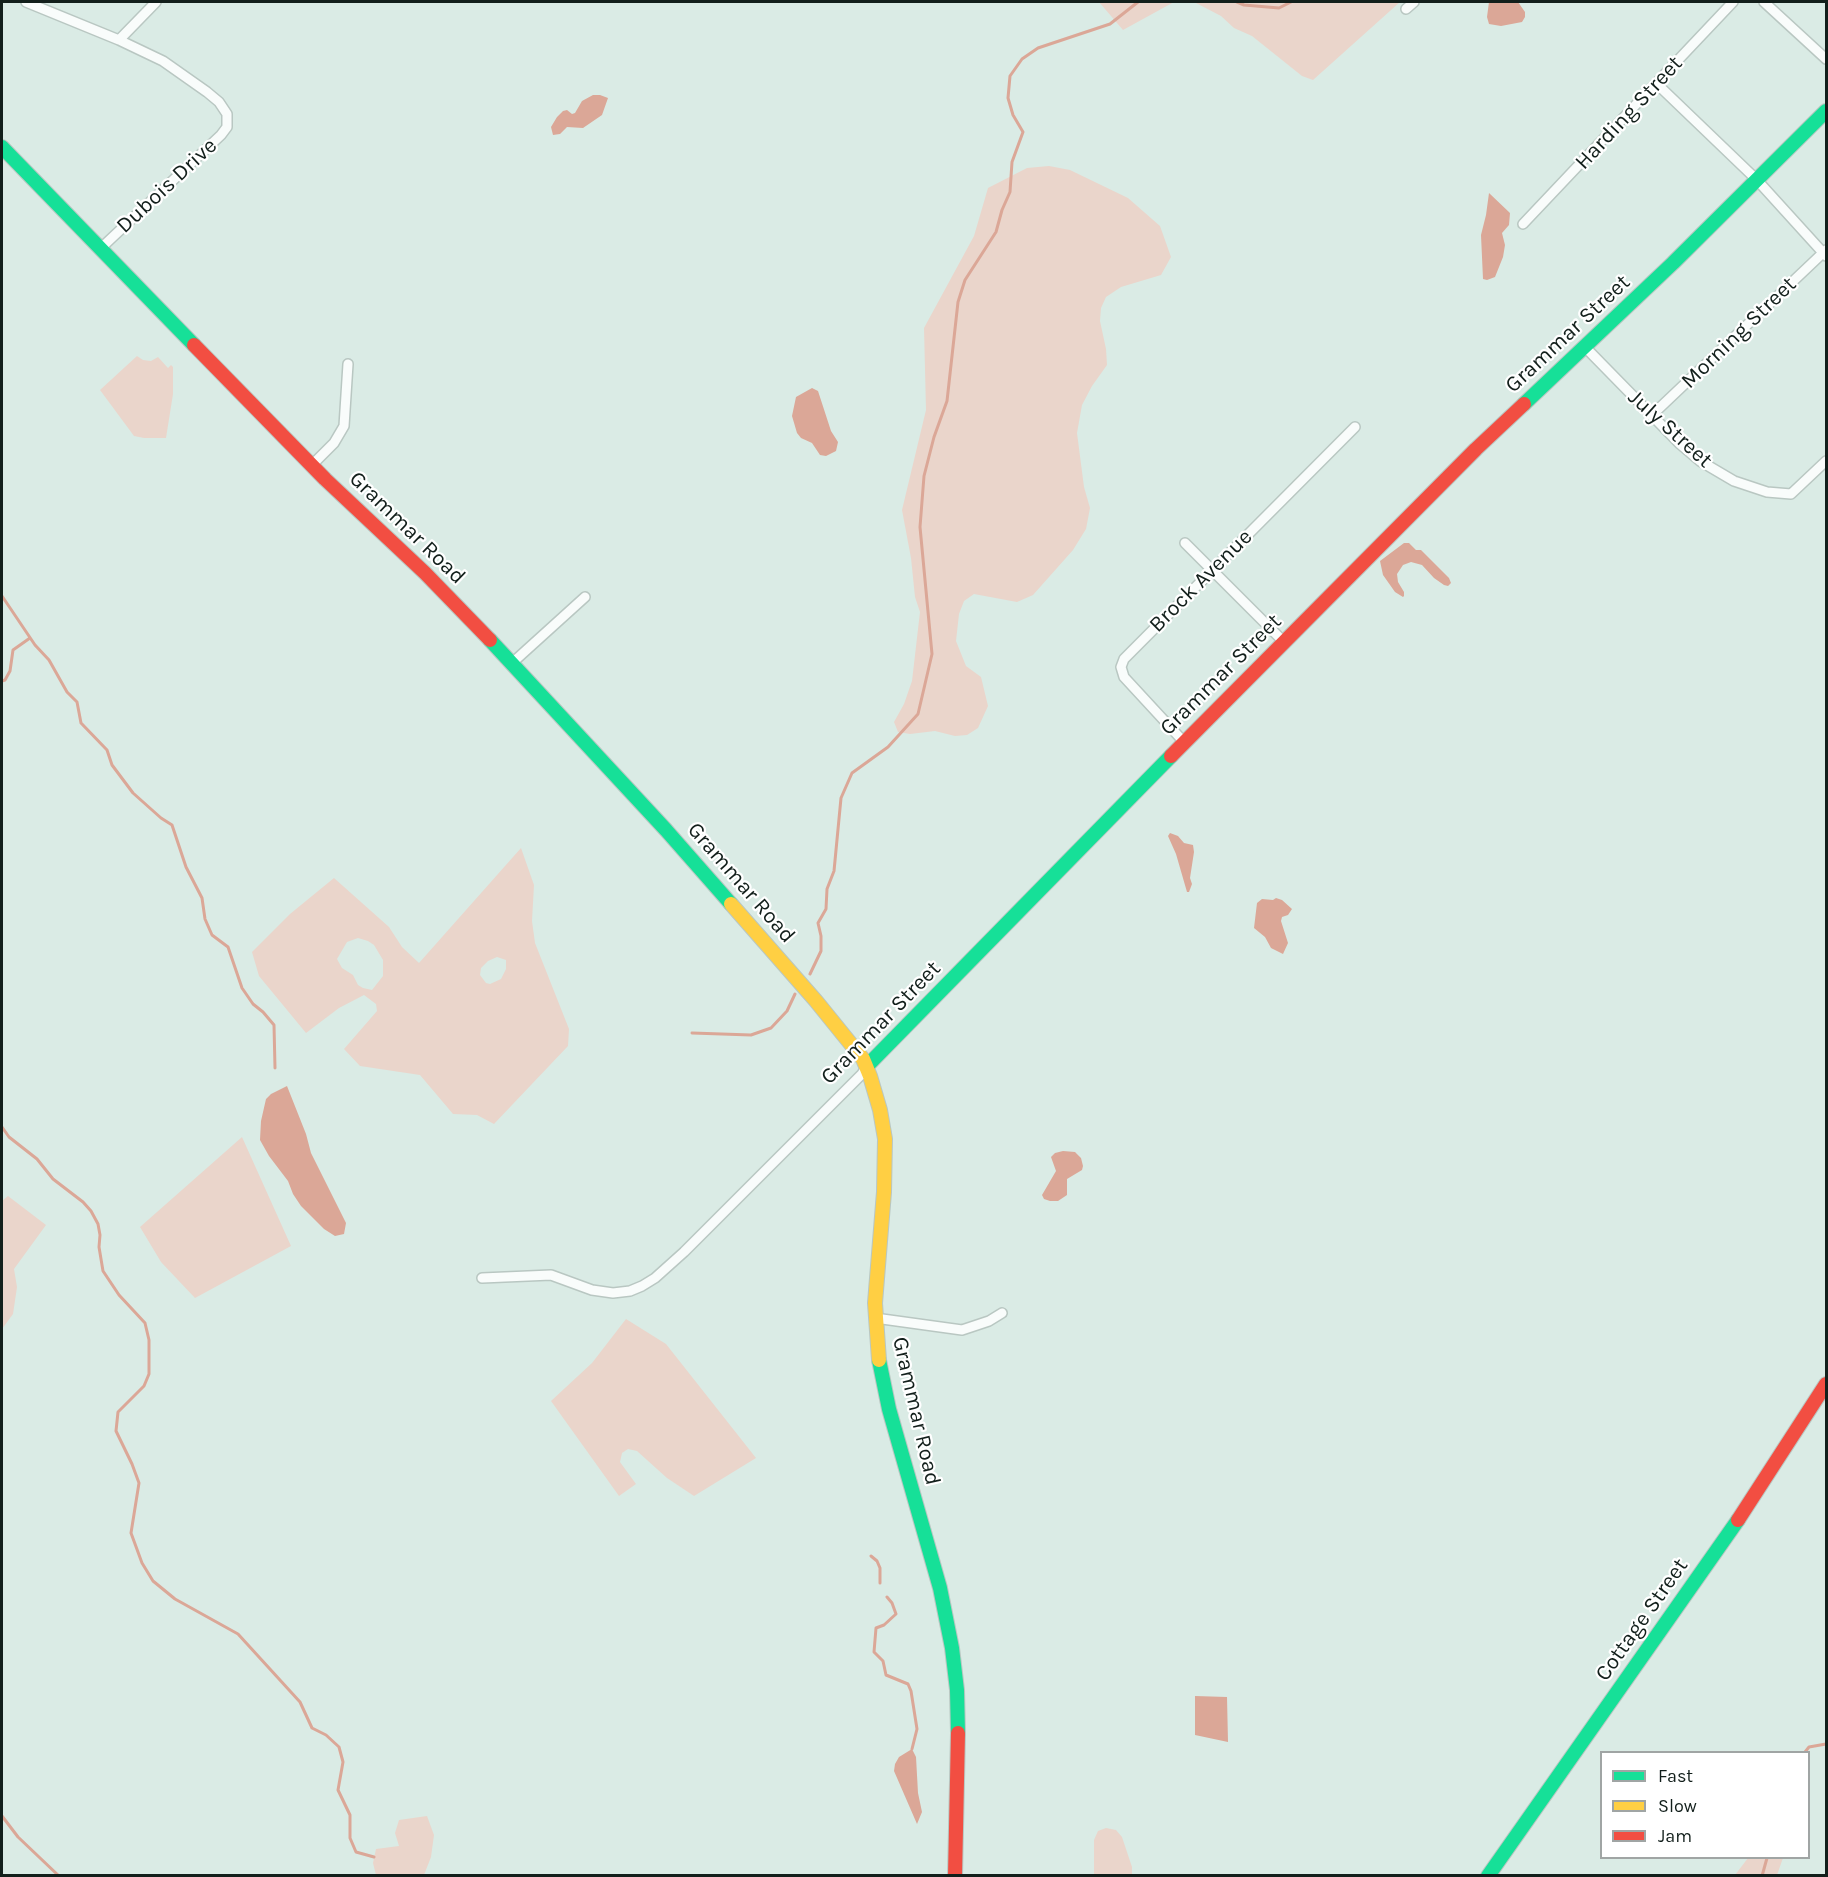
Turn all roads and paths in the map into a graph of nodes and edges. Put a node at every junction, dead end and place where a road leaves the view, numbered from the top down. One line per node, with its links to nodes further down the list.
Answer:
1 (26, 2): 7 (street)
2 (156, 2): 7 (street)
3 (1414, 2): 6 (street)
4 (1734, 2): 9 (street, Harding Street)
5 (1764, 2): 8 (street)
6 (1406, 9)
7 (118, 40): 14 (street, Dubois Drive)
8 (1827, 59)
9 (1657, 84): 12 (street); 13 (street, Harding Street)
10 (1827, 111): 12 (main road, Grammar Street)
11 (2, 147): 14 (main road, Grammar Road)
12 (1757, 180): 15 (street); 16 (main road, Grammar Street)
13 (1523, 224)
14 (100, 249): 21 (main road, Grammar Road)
15 (1826, 253): 18 (street, Morning Street)
16 (1585, 347): 18 (street, July Street); 25 (main road, Grammar Street)
17 (348, 363): 21 (street)
18 (1651, 416): 20 (street, July Street)
19 (1355, 428): 23 (street, Brock Avenue)
20 (1827, 461)
21 (312, 465): 26 (main road, Grammar Road)
22 (1185, 543): 23 (street)
23 (1211, 570): 25 (street); 27 (street, Brock Avenue)
24 (585, 597): 26 (street)
25 (1284, 642): 27 (main road, Grammar Street)
26 (512, 664): 28 (main road, Grammar Road)
27 (1184, 742): 28 (main road, Grammar Street)
28 (867, 1066): 29 (street, Grammar Street); 31 (main road, Grammar Road)
29 (482, 1278)
30 (1002, 1313): 31 (street)
31 (875, 1318): 33 (main road, Grammar Road)
32 (1827, 1384): 34 (main road, Cottage Street)
33 (955, 1875)
34 (1488, 1875)

